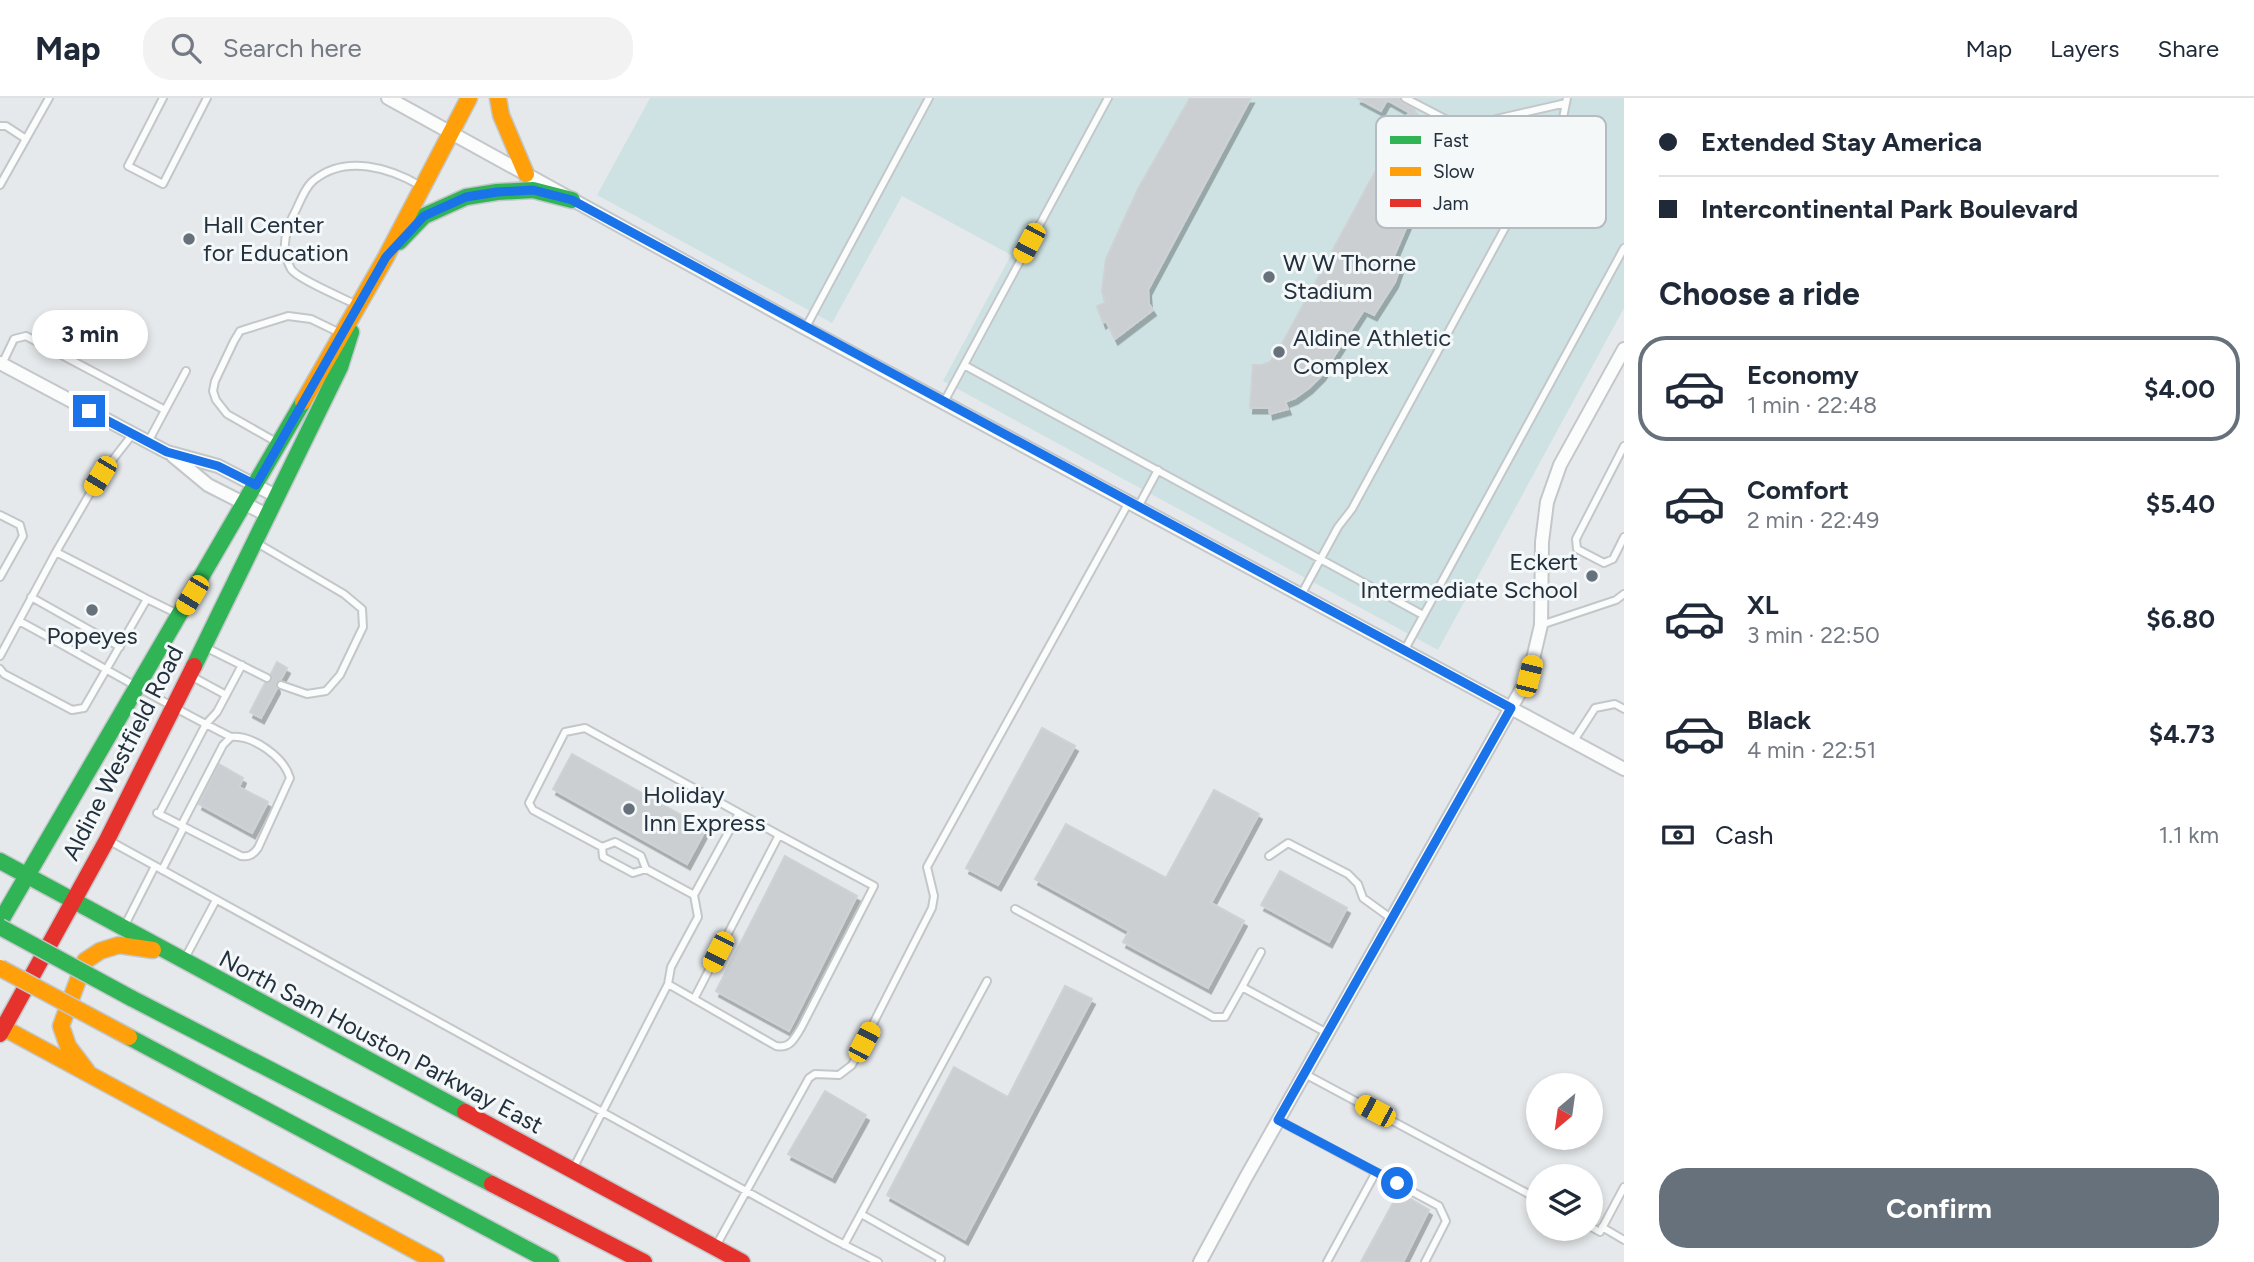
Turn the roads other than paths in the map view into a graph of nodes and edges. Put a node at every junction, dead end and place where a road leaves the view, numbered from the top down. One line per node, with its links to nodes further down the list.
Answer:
1 (49, 98): 15 (lane)
2 (163, 98): 3 (lane)
3 (207, 98)
4 (388, 98): 14 (street)
5 (469, 98): 14 (main road, Aldine Westfield Road)
6 (498, 98): 16 (main road)
7 (929, 98): 24 (lane)
8 (1108, 98): 28 (lane)
9 (1405, 99): 11 (lane)
10 (1566, 101): 12 (lane)
11 (1439, 116)
12 (1506, 116)
13 (0, 126): 15 (lane)
14 (451, 132): 16 (street); 18 (main road, Aldine Westfield Road)
15 (26, 139): 17 (lane)
16 (526, 174): 19 (street)
17 (0, 185)
18 (422, 187): 22 (main road, Aldine Westfield Road); 23 (lane)
19 (572, 200): 22 (main road); 24 (street)
20 (1505, 228): 47 (lane)
21 (1624, 248): 54 (lane)
22 (386, 257): 23 (main road, Aldine Westfield Road)
23 (360, 301): 25 (main road, Aldine Westfield Road); 39 (main road, Aldine Westfield Road)
24 (806, 328): 30 (street)
25 (342, 334): 34 (main road, Aldine Westfield Road); 34 (lane)
26 (1623, 353): 56 (street)
27 (1, 364): 31 (lane); 32 (street)
28 (964, 365): 30 (lane); 37 (lane)
29 (186, 371): 31 (lane)
30 (944, 402): 41 (street)
31 (165, 410): 33 (lane)
32 (132, 435): 33 (street); 46 (lane)
33 (148, 442): 36 (street)
34 (280, 443): 38 (main road, Aldine Westfield Road)
35 (1624, 446): 44 (lane)
36 (167, 452): 38 (street); 40 (street)
37 (1158, 470): 41 (lane); 47 (lane)
38 (256, 485): 39 (street); 40 (main road, Aldine Westfield Road)
39 (278, 497): 43 (main road, Aldine Westfield Road)
40 (245, 504): 43 (street); 53 (main road, Aldine Westfield Road)
41 (1133, 504): 50 (street); 112 (lane)
42 (0, 515): 48 (lane)
43 (269, 516): 45 (main road, Aldine Westfield Road)
44 (1624, 537)
45 (255, 541): 57 (main road, Aldine Westfield Road); 66 (lane)
46 (56, 552): 51 (lane); 52 (lane)
47 (1321, 558): 50 (lane); 54 (lane)
48 (0, 577)
49 (1624, 594): 56 (lane)
50 (1301, 595): 59 (street)
51 (31, 597): 55 (lane); 58 (lane)
52 (147, 598): 53 (lane); 58 (lane)
53 (180, 615): 67 (main road, Aldine Westfield Road)
54 (1423, 615): 59 (lane)
55 (19, 621): 60 (lane); 63 (lane)
56 (1542, 625): 70 (street)
57 (203, 646): 61 (lane); 64 (main road, Aldine Westfield Road)
58 (120, 648): 63 (lane)
59 (1404, 650): 70 (street)
60 (0, 656)
61 (242, 665): 65 (lane); 68 (lane)
62 (0, 669): 63 (lane)
63 (108, 669): 67 (lane)
64 (189, 675): 68 (lane); 69 (main road, Aldine Westfield Road)
65 (267, 678)
66 (281, 685)
67 (138, 688): 69 (lane); 86 (main road, Aldine Westfield Road)
68 (226, 695): 72 (lane)
69 (172, 708): 72 (lane); 79 (main road, Aldine Westfield Road)
70 (1511, 708): 74 (street); 91 (street)
71 (1624, 709): 74 (lane)
72 (206, 724): 73 (lane); 77 (lane)
73 (230, 737): 77 (lane); 77 (lane)
74 (1573, 741): 75 (street)
75 (1624, 769)
76 (739, 813): 78 (lane); 80 (lane); 87 (lane)
77 (183, 827): 85 (lane)
78 (779, 835): 102 (lane); 102 (lane)
79 (107, 839): 83 (lane); 89 (main road, Aldine Westfield Road)
80 (602, 847): 84 (lane); 84 (lane)
81 (1269, 856): 91 (lane)
82 (0, 861): 86 (main road, North Sam Houston Parkway East)
83 (155, 866): 85 (lane); 94 (lane)
84 (646, 869): 87 (lane)
85 (162, 870): 88 (lane)
86 (27, 876): 89 (main road, North Sam Houston Parkway East); 92 (main road, Aldine Westfield Road)
87 (694, 895): 100 (lane)
88 (216, 900): 97 (lane); 107 (lane)
89 (73, 902): 94 (main road, North Sam Houston Parkway East); 103 (main road, Aldine Westfield Road)
90 (1015, 909): 101 (lane)
91 (1392, 919): 104 (street)
92 (0, 922)
93 (0, 928): 124 (main road, bridge)
94 (123, 929): 95 (main road, North Sam Houston Parkway East)
95 (166, 952): 97 (main road, North Sam Houston Parkway East); 106 (main road)
96 (1261, 952): 101 (lane)
97 (183, 961): 109 (main road, North Sam Houston Parkway East)
98 (0, 968): 116 (main road, bridge)
99 (987, 982): 114 (lane)
100 (668, 984): 102 (lane); 107 (lane)
101 (1242, 987): 104 (lane)
102 (694, 999)
103 (1, 1029): 106 (main road)
104 (1327, 1033): 105 (street)
105 (1304, 1074): 108 (street); 113 (lane)
106 (91, 1076): 121 (main road)
107 (601, 1112): 109 (lane); 112 (lane)
108 (1278, 1120): 110 (lane); 128 (street)
109 (572, 1171): 120 (main road, North Sam Houston Parkway East)
110 (1376, 1172): 129 (lane); 130 (lane)
111 (1624, 1186): 115 (lane)
112 (746, 1191): 119 (lane); 120 (lane)
113 (1526, 1193)
114 (861, 1213): 119 (lane); 127 (lane)
115 (1603, 1225)
116 (486, 1227): 122 (main road); 123 (main road)
117 (1603, 1228): 118 (lane)
118 (1624, 1240)
119 (844, 1245): 126 (lane)
120 (715, 1247): 125 (main road, North Sam Houston Parkway East)
121 (436, 1262)
122 (521, 1262)
123 (551, 1262)
124 (644, 1262)
125 (742, 1262)
126 (878, 1262)
127 (939, 1262)
128 (1200, 1262)
129 (1327, 1262)
130 (1425, 1262)

